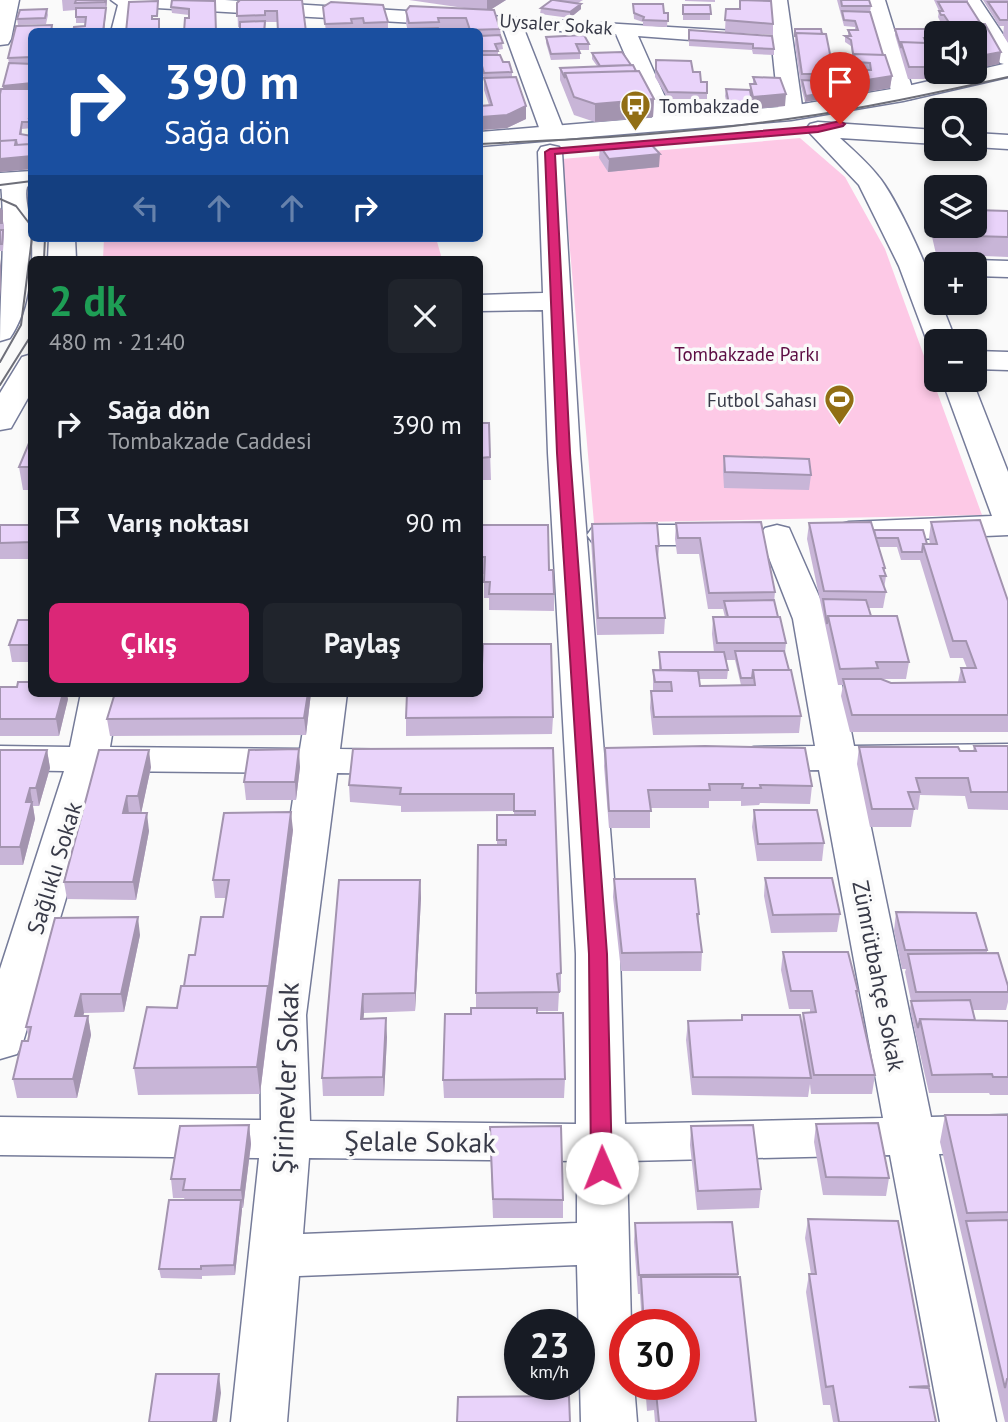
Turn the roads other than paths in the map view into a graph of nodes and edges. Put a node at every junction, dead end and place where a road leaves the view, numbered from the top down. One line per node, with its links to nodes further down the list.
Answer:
1 (9, 0): 16 (street)
2 (121, 0): 7 (street, Uysaler Sokak)
3 (535, 0): 11 (street)
4 (777, 0): 17 (street)
5 (875, 0): 21 (street)
6 (970, 0): 18 (street)
7 (130, 1): 8 (street, Uysaler Sokak); 13 (street)
8 (234, 3): 9 (street, Uysaler Sokak); 14 (street)
9 (320, 14): 10 (street); 12 (street, Uysaler Sokak)
10 (432, 15): 11 (street, Uysaler Sokak); 12 (street, Uysaler Sokak)
11 (511, 22): 15 (street, Uysaler Sokak); 29 (street)
12 (398, 23)
13 (122, 28)
14 (231, 28)
15 (624, 29): 17 (street, Uysaler Sokak); 23 (street)
16 (0, 39)
17 (780, 40): 22 (street)
18 (1008, 58)
19 (1008, 70): 21 (street)
20 (1008, 91): 24 (street)
21 (903, 94): 22 (street)
22 (791, 113): 23 (street)
23 (665, 124): 29 (street)
24 (818, 129): 25 (street); 29 (street); 32 (street)
25 (924, 136)
26 (483, 139): 29 (street)
27 (987, 140): 28 (street)
28 (1008, 142)
29 (552, 143): 30 (street); 35 (street)
30 (483, 157)
31 (16, 186): 37 (street)
32 (924, 264)
33 (987, 268): 34 (street)
34 (1008, 269)
35 (556, 301): 36 (street); 46 (street)
36 (483, 303)
37 (2, 325)
38 (987, 360): 39 (street)
39 (1008, 361)
40 (28, 370): 42 (street)
41 (962, 392): 43 (street)
42 (0, 421)
43 (1008, 515)
44 (1008, 525): 45 (street)
45 (800, 534): 46 (street); 50 (street, Zümrütbahçe Sokak)
46 (557, 535): 57 (street)
47 (99, 697): 52 (street, Sağlıklı Sokak)
48 (327, 697): 54 (street, Şirinevler Sokak)
49 (1008, 756): 50 (street)
50 (836, 757): 53 (street); 59 (street, Zümrütbahçe Sokak)
51 (0, 758): 52 (street)
52 (88, 758): 54 (street); 58 (street, Sağlıklı Sokak)
53 (725, 760)
54 (318, 761): 55 (street); 62 (street, Şirinevler Sokak)
55 (439, 763)
56 (546, 764): 57 (street)
57 (600, 764): 63 (street)
58 (0, 1042)
59 (910, 1134): 60 (street, Şelale Sokak); 63 (street, Şelale Sokak); 68 (street, Zümrütbahçe Sokak)
60 (1008, 1134)
61 (0, 1136): 62 (street, Şelale Sokak)
62 (286, 1139): 63 (street, Şelale Sokak); 65 (street, Şirinevler Sokak)
63 (601, 1143): 64 (street)
64 (603, 1243): 65 (street); 67 (street)
65 (275, 1256): 66 (street, Şirinevler Sokak)
66 (259, 1422)
67 (609, 1422)
68 (968, 1422)

